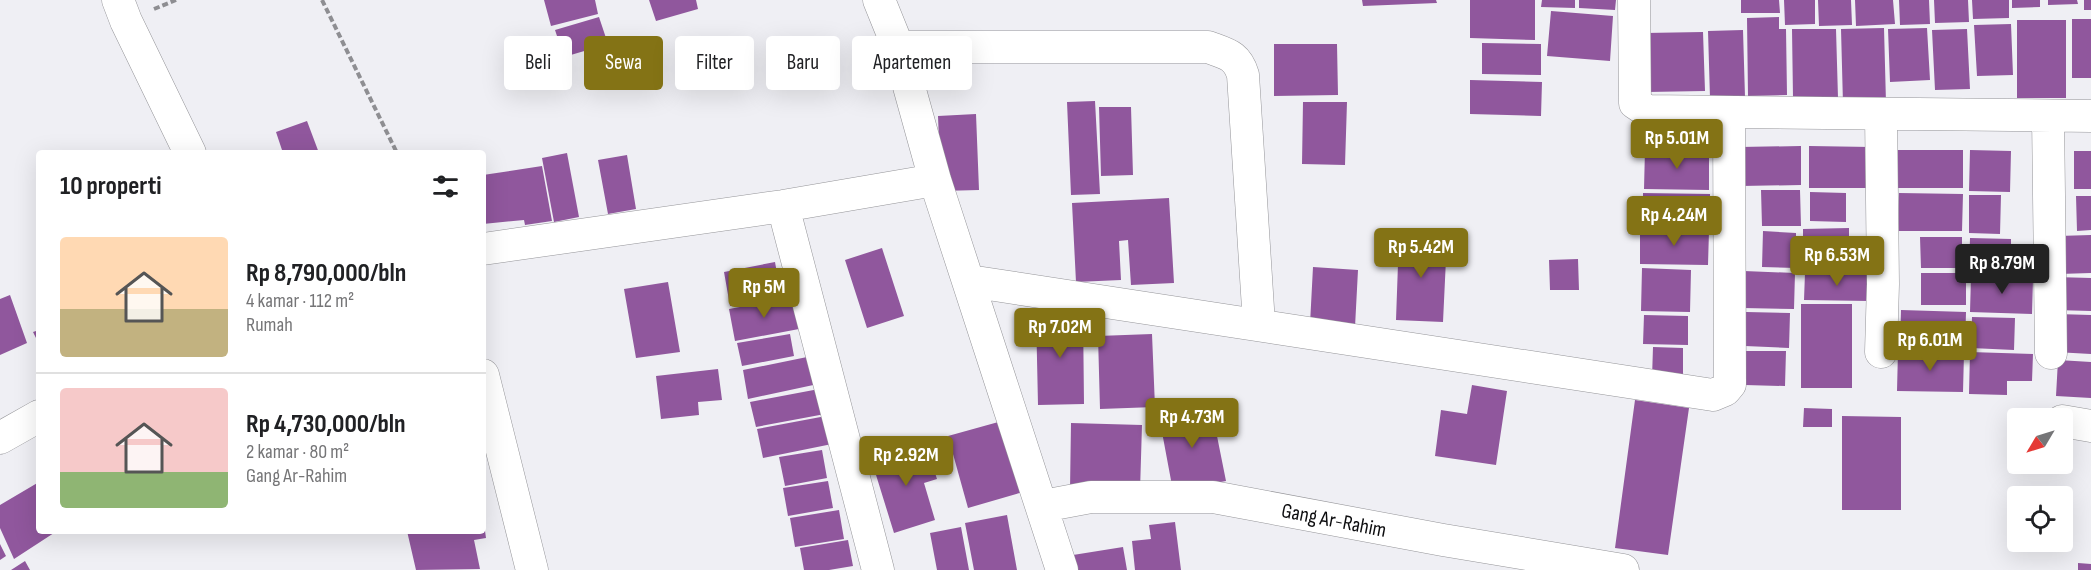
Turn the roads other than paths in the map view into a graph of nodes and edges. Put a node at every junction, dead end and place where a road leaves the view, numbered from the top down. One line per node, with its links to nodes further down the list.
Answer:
1 (118, 0): 11 (street)
2 (879, 0): 4 (street)
3 (1634, 0): 7 (street)
4 (894, 36)
5 (972, 47): 16 (street)
6 (910, 90): 12 (street)
7 (1729, 112): 8 (street); 16 (street)
8 (1881, 114): 9 (street); 17 (street)
9 (2048, 116): 10 (street); 18 (street)
10 (2091, 116)
11 (189, 150)
12 (935, 180): 13 (street); 15 (street)
13 (783, 206): 14 (street); 26 (street)
14 (486, 249)
15 (969, 281): 16 (street); 24 (street)
16 (1259, 324)
17 (1881, 352)
18 (2050, 353)
19 (486, 387): 25 (street)
20 (36, 418): 23 (street)
21 (2073, 423): 22 (street)
22 (2091, 426)
23 (0, 438)
24 (1043, 506): 27 (street); 28 (street, Gang Ar-Rahim)
25 (532, 570)
26 (878, 570)
27 (1062, 570)
28 (1623, 570)

